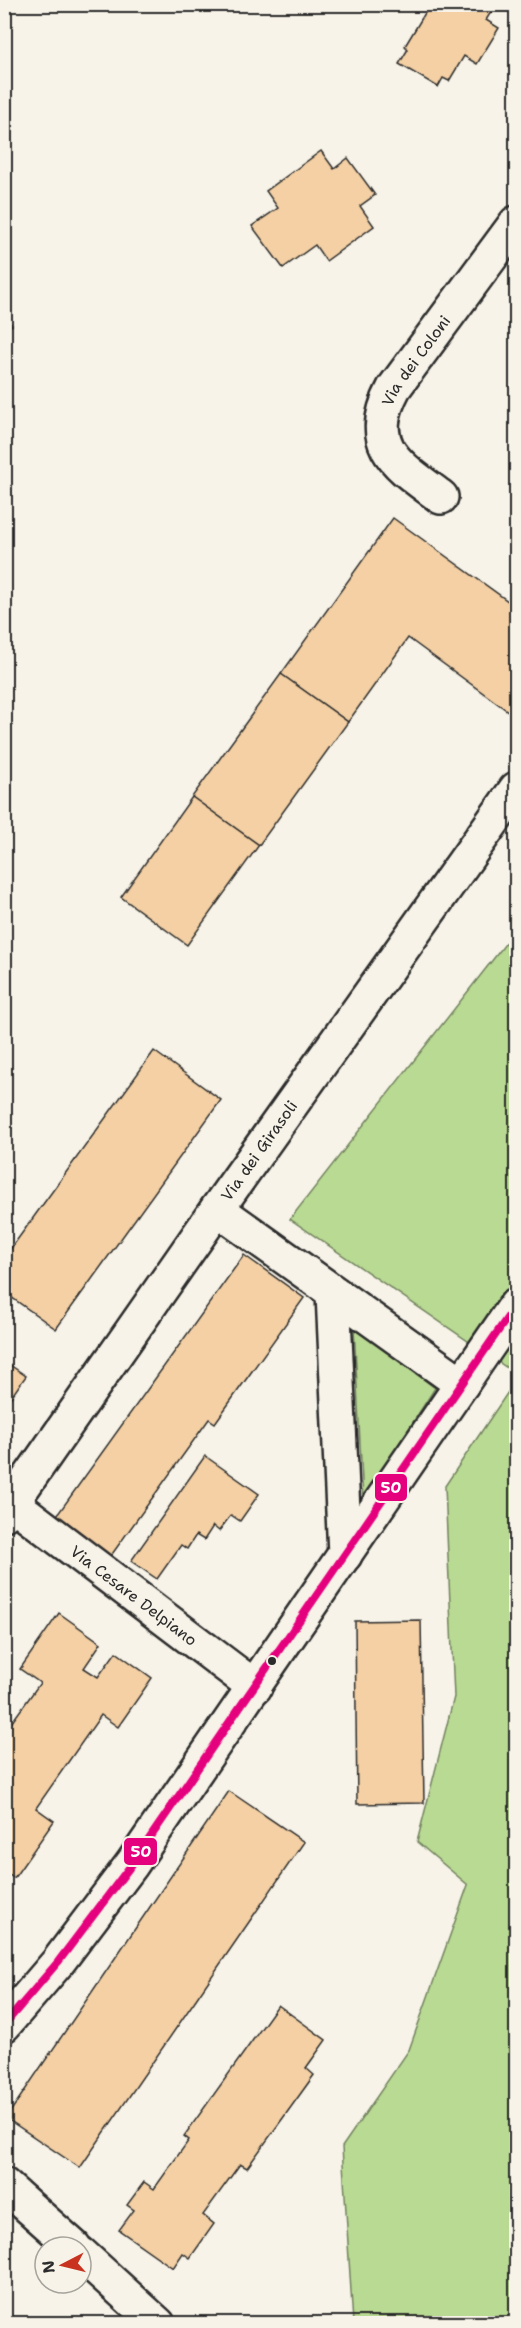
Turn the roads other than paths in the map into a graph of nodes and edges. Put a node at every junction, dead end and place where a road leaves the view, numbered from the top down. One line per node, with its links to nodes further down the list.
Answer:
1 (516, 223): 2 (street, Via dei Coloni)
2 (441, 497)
3 (516, 789): 4 (street, Via dei Girasoli)
4 (217, 1209): 5 (street); 8 (street, Via dei Girasoli)
5 (333, 1294): 7 (street); 9 (street)
6 (516, 1305): 7 (street)
7 (462, 1384): 9 (street)
8 (8, 1508): 10 (street, Via Cesare Delpiano)
9 (345, 1555): 10 (street)
10 (255, 1687): 11 (street)
11 (4, 2025)
12 (4, 2185): 13 (street)
13 (60, 2235)
14 (93, 2265): 15 (street)
15 (158, 2324)

